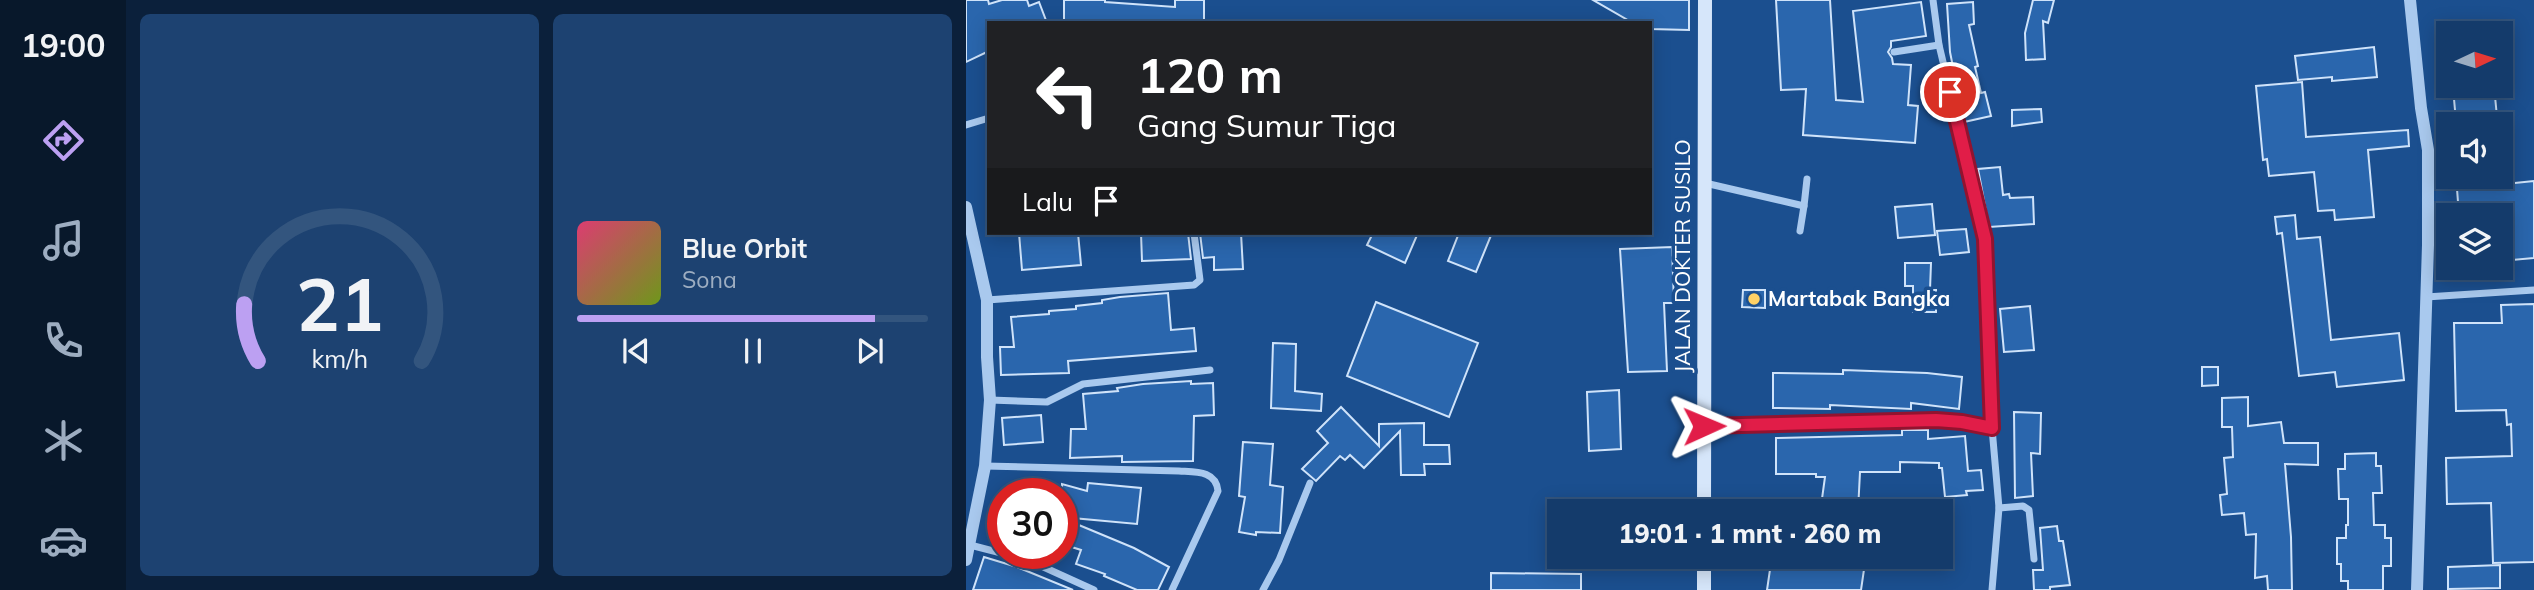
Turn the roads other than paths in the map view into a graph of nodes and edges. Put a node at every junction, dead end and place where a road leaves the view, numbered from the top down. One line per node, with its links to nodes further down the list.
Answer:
1 (1705, 0): 9 (main road, JALAN DOKTER SUSILO)
2 (1933, 0): 4 (street)
3 (2410, 0): 15 (street)
4 (1939, 45): 5 (street); 20 (street)
5 (1894, 52)
6 (987, 119): 7 (street)
7 (966, 125)
8 (1807, 179): 10 (street)
9 (1704, 183): 10 (street); 19 (main road, JALAN DOKTER SUSILO)
10 (1804, 206): 12 (street)
11 (966, 207): 16 (street)
12 (1800, 231)
13 (1194, 235): 16 (street)
14 (2534, 290): 15 (street)
15 (2426, 297): 34 (street)
16 (987, 300): 18 (street)
17 (1210, 370): 18 (street)
18 (990, 400): 21 (street)
19 (1704, 426): 20 (street); 23 (main road, JALAN DOKTER SUSILO)
20 (1992, 428): 24 (street)
21 (985, 466): 25 (street); 30 (street)
22 (1310, 483): 31 (street)
23 (1704, 499)
24 (1998, 508): 27 (street); 33 (street)
25 (970, 545): 26 (street); 29 (street)
26 (966, 559)
27 (2034, 559)
28 (1704, 569): 32 (main road)
29 (1094, 590)
30 (1172, 590)
31 (1262, 590)
32 (1704, 590)
33 (1993, 590)
34 (2417, 590)

